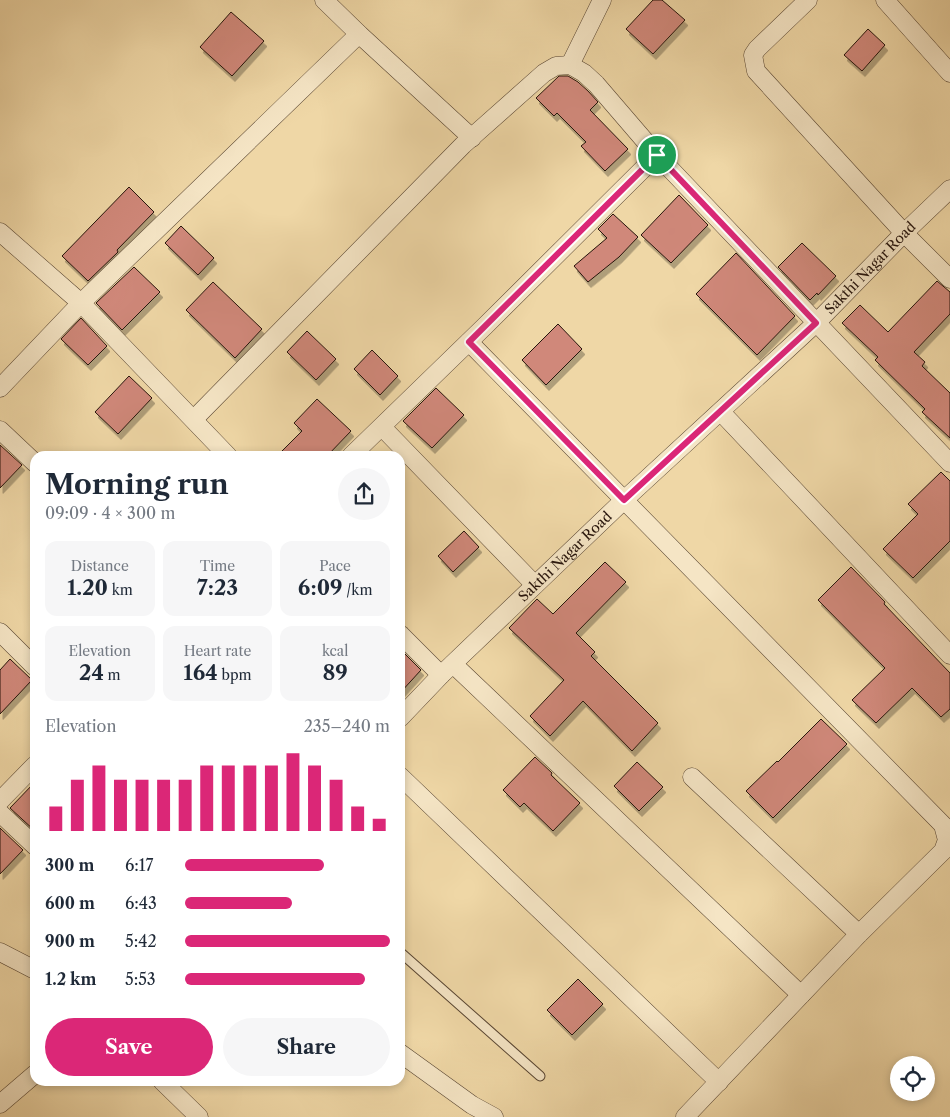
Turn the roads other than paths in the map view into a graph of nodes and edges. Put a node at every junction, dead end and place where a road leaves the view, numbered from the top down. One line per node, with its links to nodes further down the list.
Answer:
1 (324, 0): 5 (street)
2 (602, 0): 6 (street)
3 (808, 0): 12 (street)
4 (884, 0): 7 (street)
5 (359, 34): 8 (street); 14 (street)
6 (570, 65): 8 (street); 9 (street)
7 (950, 73)
8 (472, 138): 19 (street)
9 (657, 155): 15 (street); 16 (street)
10 (950, 189): 12 (street, Sakthi Nagar Road)
11 (0, 232): 14 (street)
12 (904, 233): 13 (street); 15 (street, Sakthi Nagar Road)
13 (950, 279)
14 (81, 303): 17 (street); 19 (street)
15 (816, 323): 18 (street, Sakthi Nagar Road); 25 (street)
16 (469, 342): 20 (street); 26 (street)
17 (0, 388)
18 (721, 412): 26 (street, Sakthi Nagar Road); 30 (street)
19 (194, 419): 22 (street)
20 (382, 427): 23 (street); 27 (street)
21 (0, 430): 24 (street)
22 (223, 451)
23 (356, 451)
24 (30, 458)
25 (950, 463)
26 (624, 500): 27 (street, Sakthi Nagar Road); 40 (street)
27 (535, 585): 32 (street, Sakthi Nagar Road)
28 (0, 632): 31 (street)
29 (405, 638): 32 (street)
30 (950, 655)
31 (30, 662)
32 (447, 670): 33 (street, Sakthi Nagar Road); 45 (street)
33 (405, 713)
34 (30, 770): 37 (street)
35 (692, 777): 41 (street)
36 (405, 781): 49 (street)
37 (0, 801)
38 (0, 813): 39 (street)
39 (30, 841)
40 (948, 842): 41 (street)
41 (860, 934): 45 (street)
42 (0, 952): 44 (street)
43 (405, 956): 47 (lane)
44 (30, 967)
45 (801, 996): 49 (street)
46 (405, 1057): 53 (street)
47 (540, 1076)
48 (30, 1078): 51 (street)
49 (719, 1082): 54 (street)
50 (167, 1086): 52 (street)
51 (0, 1104)
52 (197, 1116)
53 (494, 1117)
54 (685, 1117)

